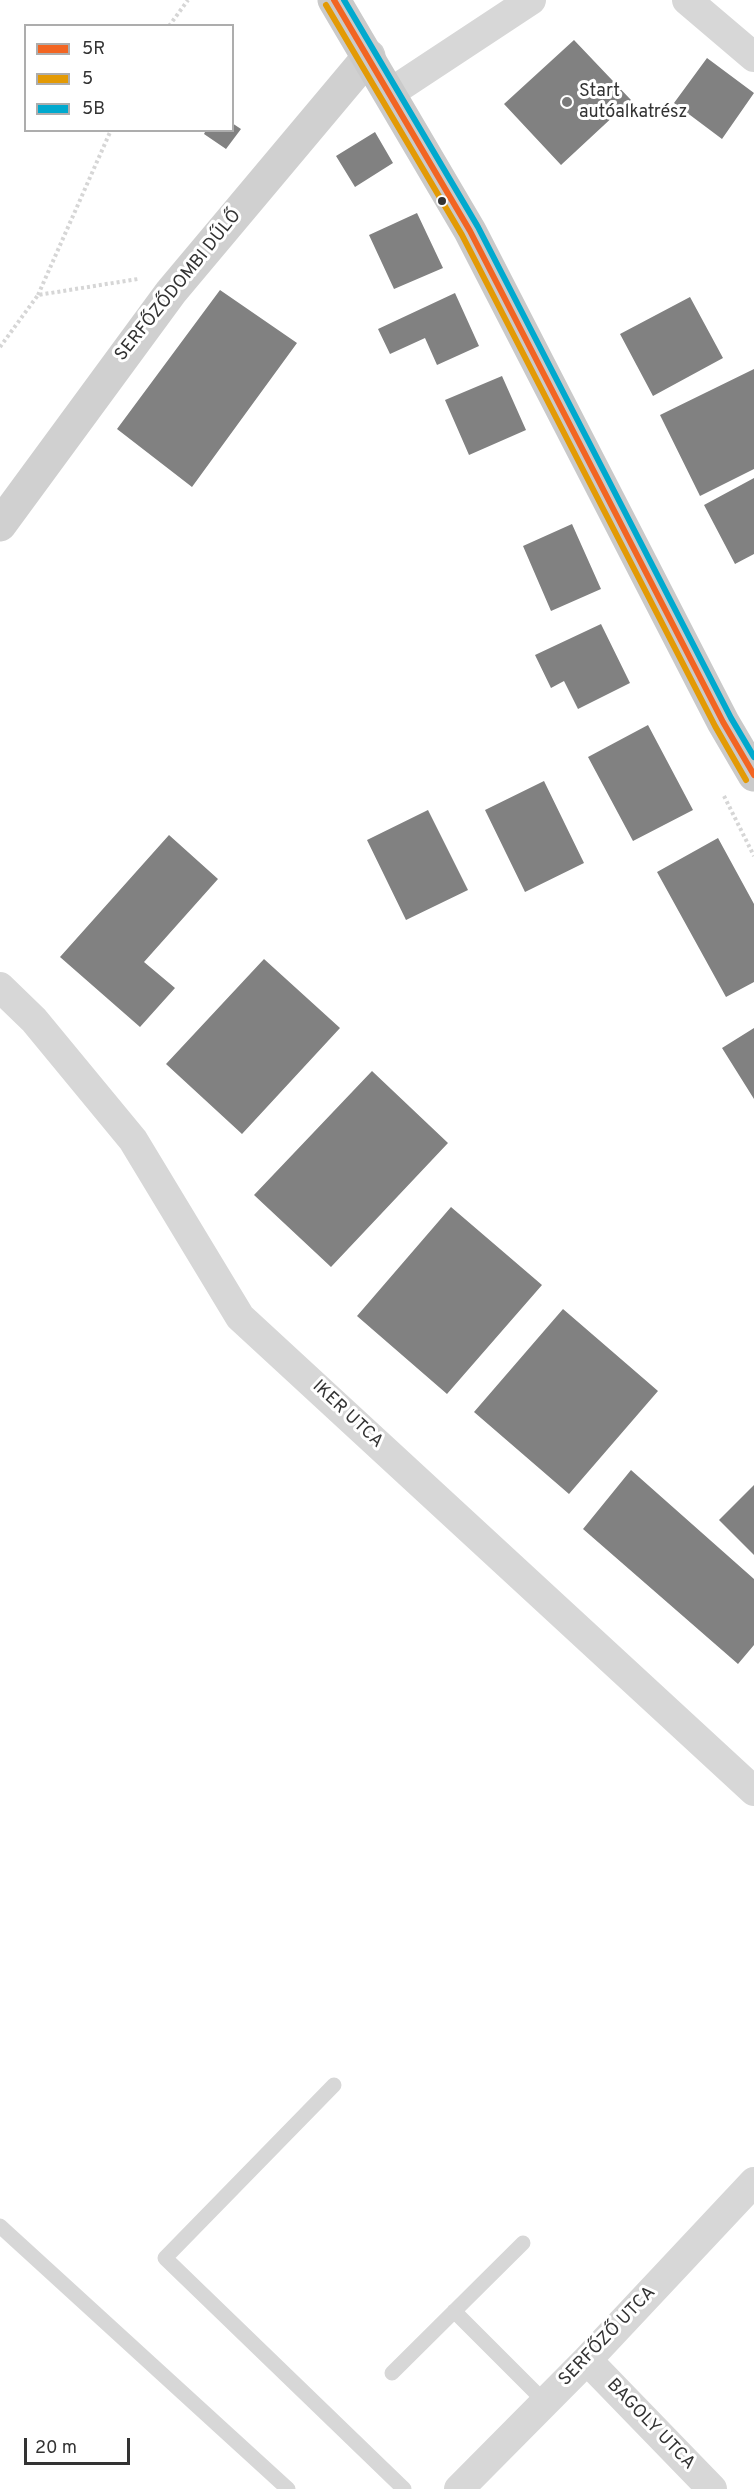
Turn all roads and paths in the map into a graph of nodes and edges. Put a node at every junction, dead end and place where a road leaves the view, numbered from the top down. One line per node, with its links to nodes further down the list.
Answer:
1 (188, 0): 5 (path)
2 (334, 0): 6 (main road)
3 (531, 0): 8 (street)
4 (687, 0): 7 (street)
5 (170, 24)
6 (369, 56): 8 (main road); 10 (street, SERFŐZŐDOMBI DŰLŐ)
7 (754, 57)
8 (390, 93): 14 (main road)
9 (110, 132): 11 (path)
10 (171, 292): 11 (path); 13 (street, SERFŐZŐDOMBI DŰLŐ)
11 (38, 295): 12 (path)
12 (0, 347)
13 (0, 525)
14 (754, 775)
15 (0, 987): 16 (street, IKER UTCA)
16 (754, 1791)
17 (334, 2085): 26 (lane)
18 (754, 2182): 22 (street, SERFŐZŐ UTCA)
19 (0, 2226): 25 (lane)
20 (523, 2243): 21 (lane)
21 (454, 2311): 23 (lane); 24 (lane)
22 (587, 2360): 24 (street, SERFŐZŐ UTCA); 28 (street, BAGOLY UTCA)
23 (392, 2373)
24 (545, 2402): 27 (street, SERFŐZŐ UTCA)
25 (288, 2489)
26 (404, 2489)
27 (459, 2489)
28 (712, 2489)

